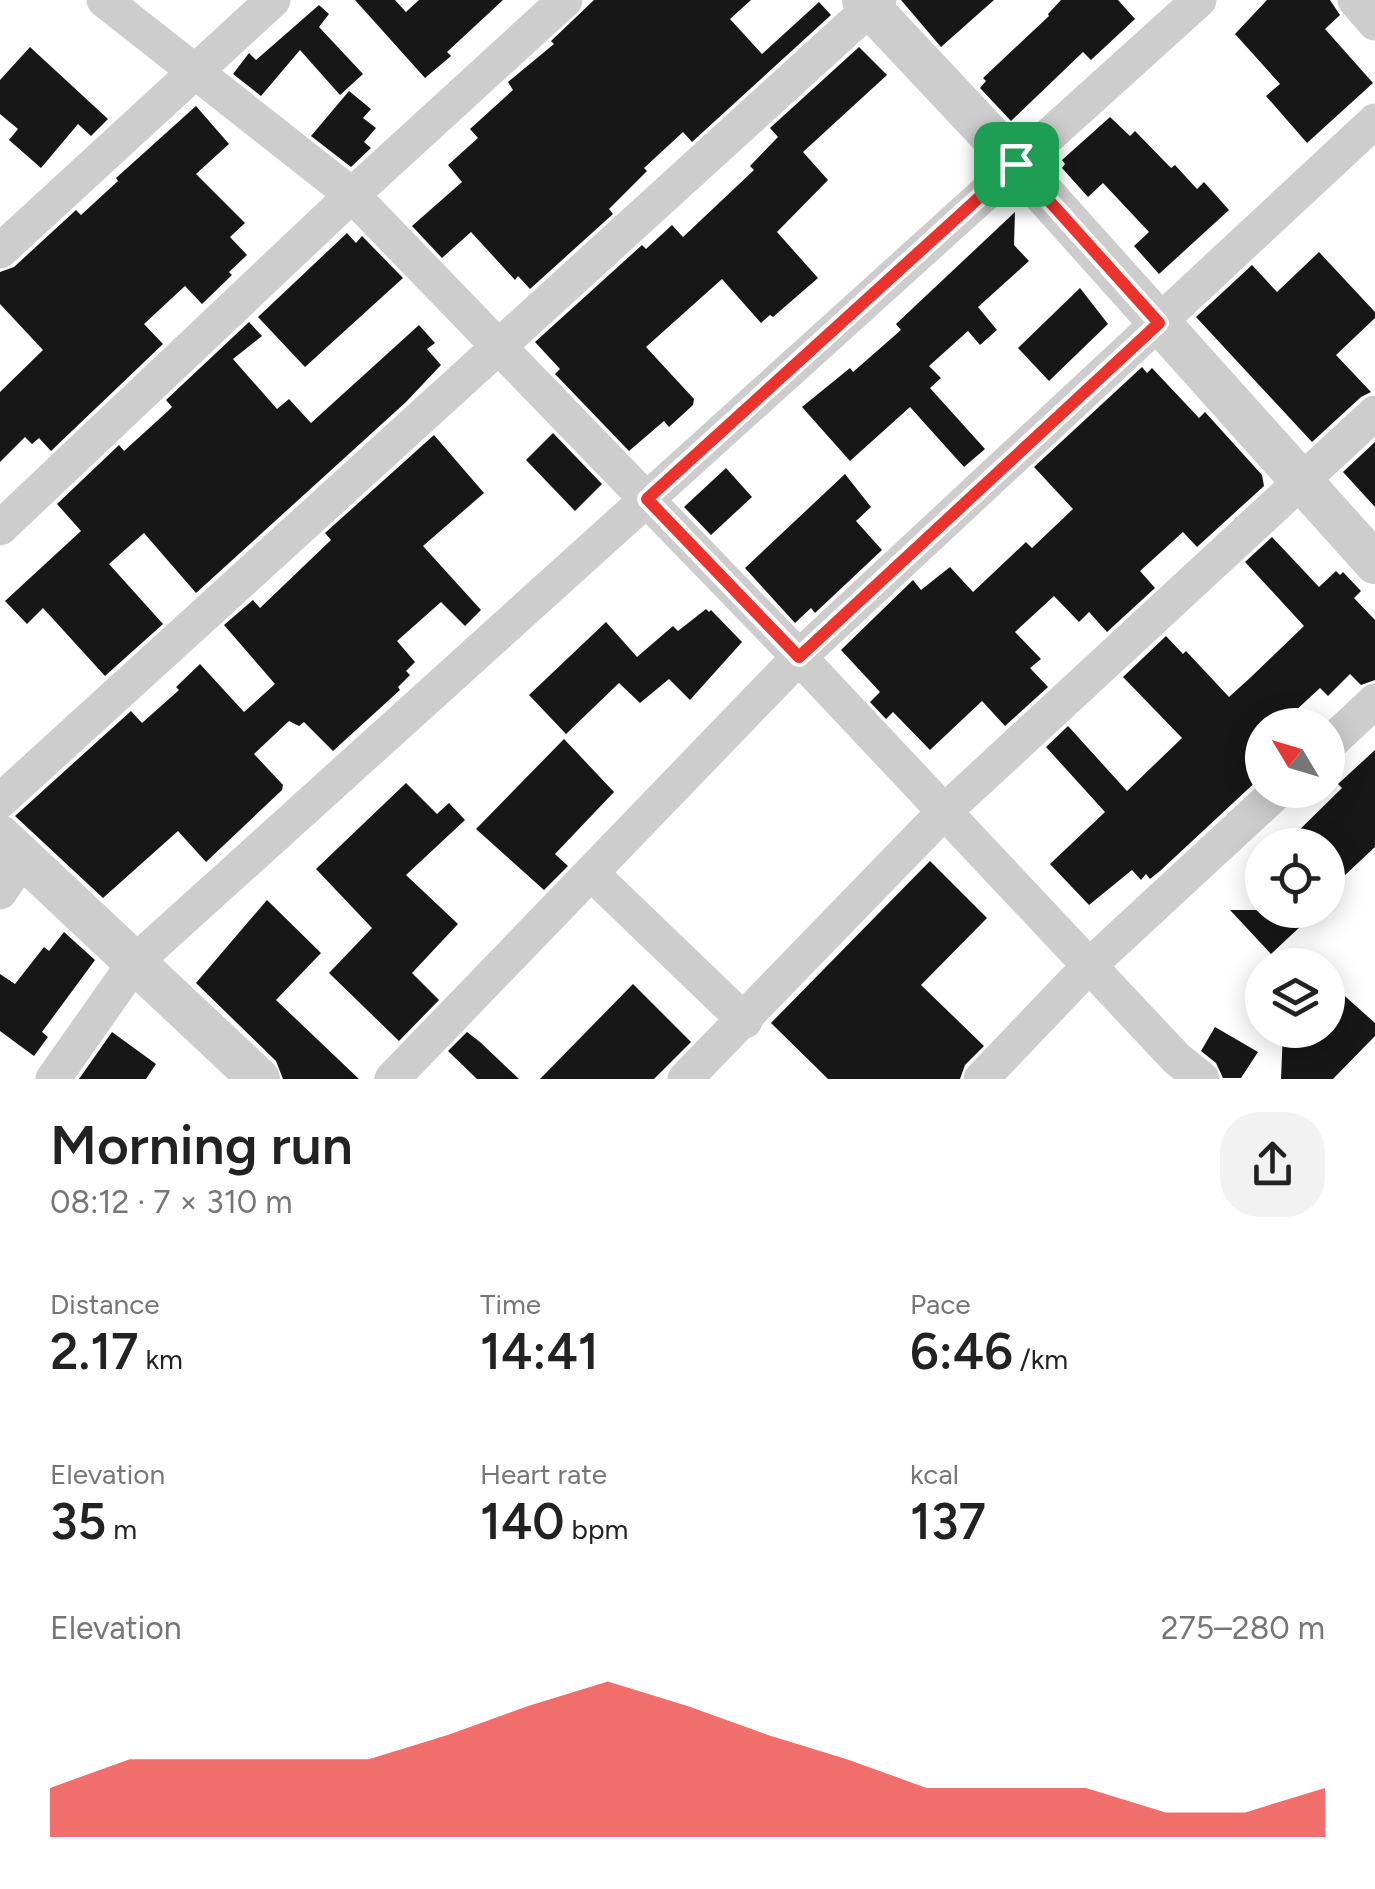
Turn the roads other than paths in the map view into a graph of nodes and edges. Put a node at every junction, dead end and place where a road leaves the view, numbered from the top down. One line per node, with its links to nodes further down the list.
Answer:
1 (104, 0): 8 (street)
2 (273, 0): 8 (street)
3 (565, 0): 11 (street)
4 (1200, 0): 10 (street)
5 (1356, 0): 7 (street)
6 (871, 2): 10 (street); 14 (street)
7 (1375, 23)
8 (195, 72): 11 (street); 12 (street)
9 (1375, 120): 13 (street)
10 (1016, 164): 13 (street); 17 (street)
11 (352, 196): 14 (street); 18 (street)
12 (0, 251)
13 (1159, 323): 16 (street); 20 (street)
14 (498, 348): 17 (street); 23 (street)
15 (1375, 412): 16 (street)
16 (1301, 481): 19 (street); 25 (street)
17 (647, 499): 20 (street); 28 (street)
18 (0, 528)
19 (1375, 563)
20 (799, 657): 25 (street); 27 (street)
21 (1375, 702): 22 (street)
22 (1345, 729)
23 (0, 801)
24 (1259, 808): 29 (street)
25 (946, 811): 29 (street); 30 (street)
26 (8, 862): 28 (street)
27 (592, 873): 30 (street); 34 (street)
28 (136, 961): 32 (street); 33 (street)
29 (1090, 964): 31 (street); 36 (street)
30 (744, 1021): 35 (street)
31 (1181, 1072)
32 (253, 1077)
33 (52, 1079)
34 (392, 1079)
35 (685, 1079)
36 (981, 1079)

